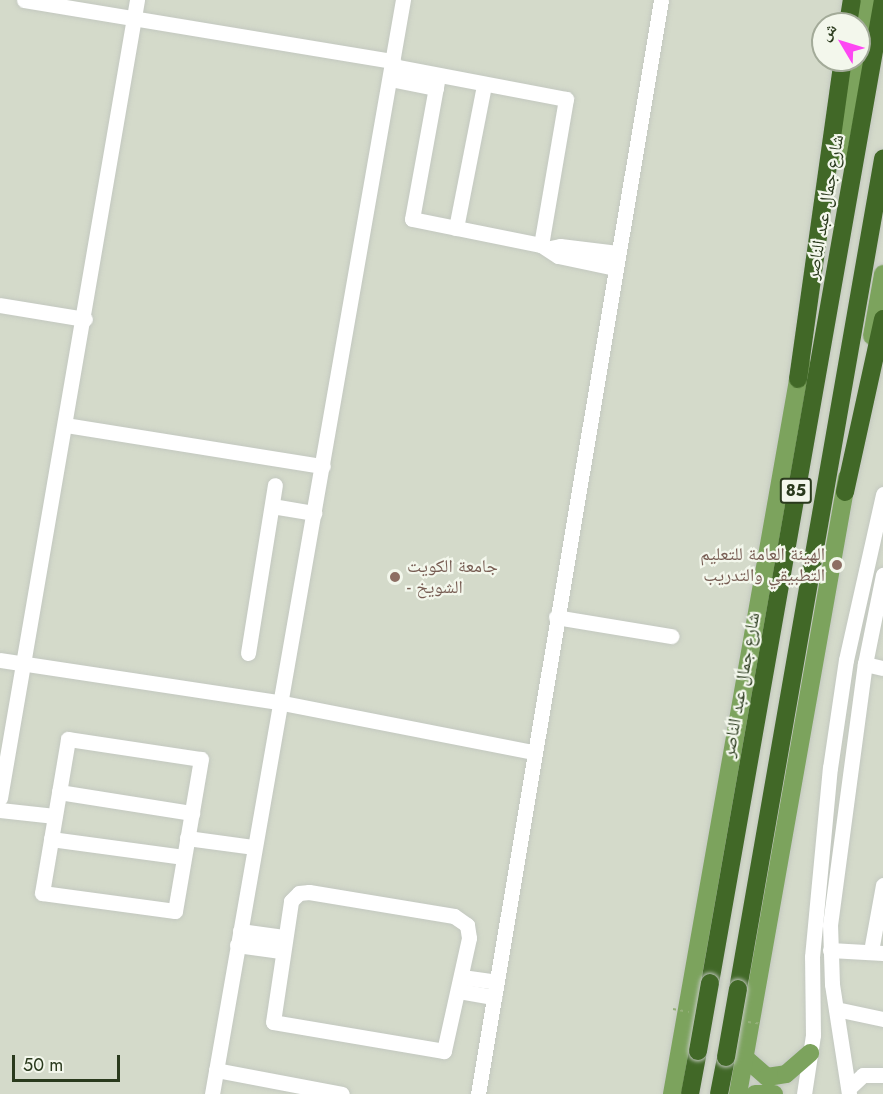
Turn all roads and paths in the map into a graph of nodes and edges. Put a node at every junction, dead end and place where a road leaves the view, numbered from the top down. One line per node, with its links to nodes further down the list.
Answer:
1 (24, 0): 6 (street)
2 (137, 0): 6 (street)
3 (403, 0): 7 (street)
4 (661, 0): 15 (street)
5 (883, 0): 66 (highway, شارع جمال عبد الناصر / 85, bridge)
6 (134, 19): 7 (street); 18 (street)
7 (392, 68): 10 (street); 22 (street)
8 (841, 72): 20 (highway)
9 (853, 72): 20 (main road)
10 (437, 82): 11 (street); 13 (street)
11 (484, 84): 13 (street); 14 (street)
12 (883, 159): 67 (highway, 85, bridge)
13 (456, 228): 14 (street)
14 (546, 247): 15 (street)
15 (616, 261): 30 (street)
16 (883, 274): 24 (main road)
17 (0, 304): 18 (street)
18 (85, 319): 21 (street)
19 (883, 319): 24 (highway)
20 (798, 379): 65 (main road)
21 (66, 425): 22 (street); 34 (street)
22 (323, 466): 27 (street)
23 (275, 485): 26 (street)
24 (845, 492): 58 (main road)
25 (883, 494): 57 (street)
26 (272, 506): 27 (street); 32 (street)
27 (314, 513): 37 (street)
28 (883, 574): 29 (street)
29 (880, 599): 35 (street)
30 (556, 617): 31 (street); 38 (street)
31 (671, 636)
32 (248, 653)
33 (0, 660): 34 (street)
34 (24, 664): 37 (street); 40 (street)
35 (865, 664): 36 (street); 51 (street)
36 (883, 668)
37 (278, 702): 38 (street); 46 (street)
38 (533, 752): 54 (street)
39 (59, 792): 42 (street); 42 (street); 43 (street)
40 (0, 798)
41 (0, 810): 43 (street)
42 (192, 813): 44 (street)
43 (55, 816): 45 (street)
44 (187, 838): 46 (street); 47 (street)
45 (51, 839): 47 (street); 47 (street)
46 (254, 847): 49 (street)
47 (184, 857)
48 (883, 885): 52 (street)
49 (238, 938): 50 (street); 59 (street)
50 (282, 944): 53 (street); 53 (street)
51 (830, 950): 52 (street); 55 (street)
52 (877, 952)
53 (460, 984): 54 (street)
54 (495, 989): 64 (street)
55 (836, 1009): 56 (street); 61 (street)
56 (883, 1019)
57 (810, 1053): 58 (main road); 71 (street)
58 (744, 1057): 68 (main road)
59 (216, 1070): 62 (street); 63 (street)
60 (883, 1075): 61 (street)
61 (849, 1091)
62 (212, 1094)
63 (342, 1094)
64 (478, 1094)
65 (672, 1094)
66 (690, 1094)
67 (719, 1094)
68 (738, 1094)
69 (755, 1094): 70 (main road)
70 (774, 1094)
71 (804, 1094)

